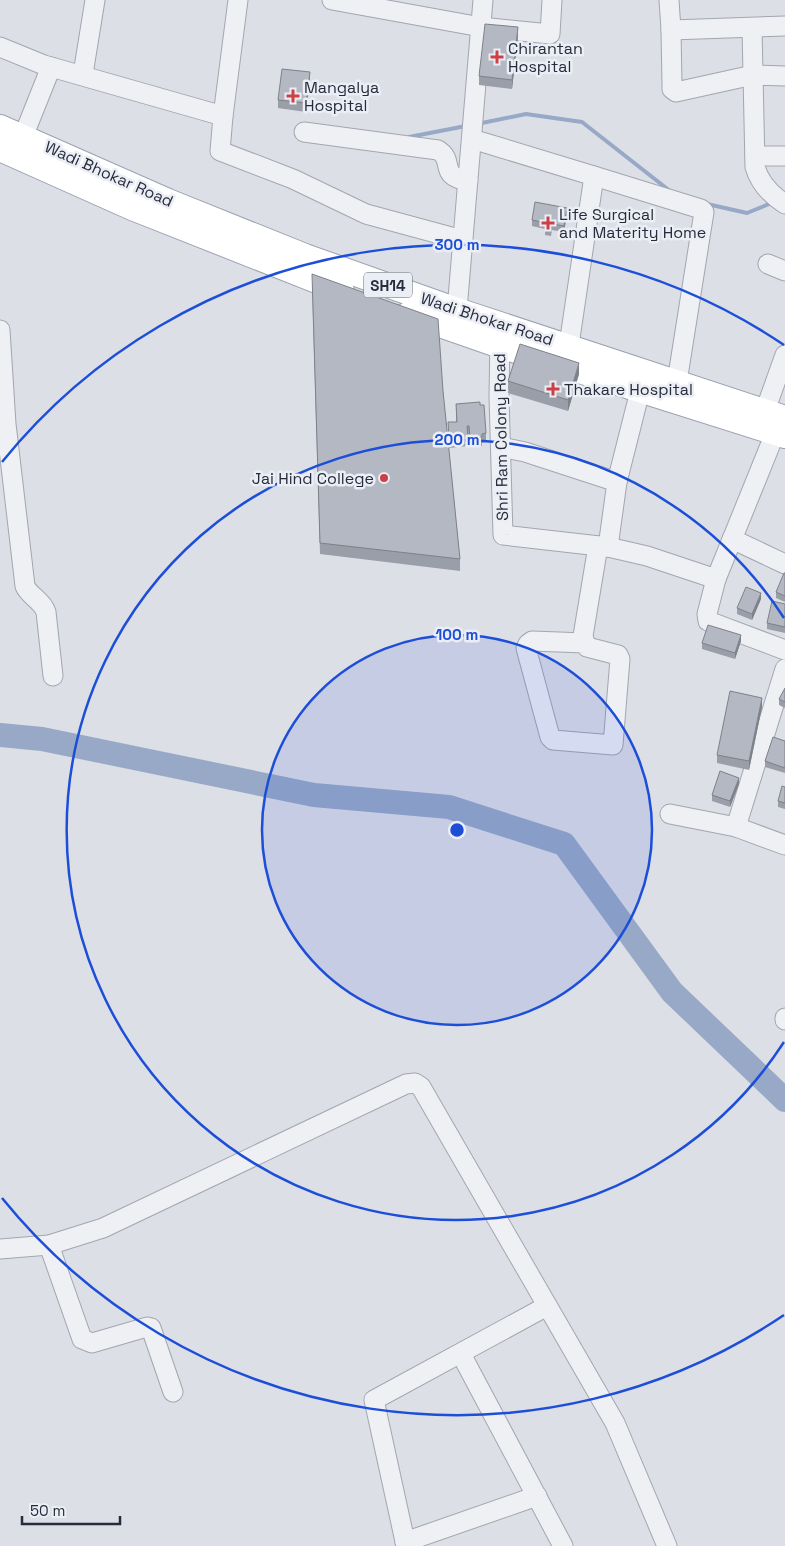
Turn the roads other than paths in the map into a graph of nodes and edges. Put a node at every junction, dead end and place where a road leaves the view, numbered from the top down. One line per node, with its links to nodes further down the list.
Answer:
1 (95, 0): 14 (street)
2 (238, 0): 17 (street)
3 (332, 0): 7 (street)
4 (483, 0): 9 (street)
5 (552, 0): 9 (street)
6 (669, 0): 11 (street)
7 (392, 5): 9 (street)
8 (785, 26): 10 (street)
9 (481, 27): 20 (street)
10 (752, 28): 11 (street); 15 (street)
11 (672, 30): 15 (street)
12 (0, 47): 13 (street)
13 (51, 67): 14 (street); 21 (street)
14 (83, 74): 17 (street)
15 (753, 75): 16 (street); 23 (street)
16 (785, 76)
17 (223, 116): 29 (street)
18 (0, 127): 21 (main road, Wadi Bhokar Road / SH14)
19 (304, 132): 26 (street)
20 (472, 135): 25 (street); 26 (street)
21 (23, 137): 27 (main road, Wadi Bhokar Road / SH14)
22 (0, 149): 27 (main road, Wadi Bhokar Road / SH14)
23 (754, 156): 24 (street); 28 (street)
24 (785, 156)
25 (594, 176): 33 (street); 36 (street)
26 (468, 181): 29 (street)
27 (136, 199): 30 (main road, Wadi Bhokar Road / SH14); 32 (main road, Wadi Bhokar Road / SH14)
28 (784, 204)
29 (462, 240): 30 (street)
30 (457, 310): 32 (main road, Wadi Bhokar Road / SH14)
31 (0, 330): 38 (street)
32 (500, 335): 33 (main road, Wadi Bhokar Road / SH14); 35 (main road, Wadi Bhokar Road / SH14); 39 (street, Shri Ram Colony Road)
33 (569, 345): 35 (main road, Wadi Bhokar Road / SH14)
34 (785, 355): 37 (street)
35 (642, 380): 36 (main road, Wadi Bhokar Road / SH14); 37 (main road, Wadi Bhokar Road / SH14); 40 (street)
36 (677, 382): 37 (main road, Wadi Bhokar Road / SH14)
37 (778, 423): 41 (street)
38 (3, 424): 48 (street)
39 (501, 447): 40 (street, Shri Ram Colony Road); 42 (street, Shri Ram Colony Road)
40 (617, 482): 42 (street)
41 (732, 539): 43 (street); 44 (street)
42 (603, 546): 44 (street); 45 (street)
43 (785, 564)
44 (716, 579): 46 (street)
45 (585, 643): 45 (street)
46 (785, 650)
47 (785, 669): 50 (street)
48 (53, 676)
49 (670, 814): 50 (street)
50 (736, 827): 51 (street)
51 (785, 844)
52 (49, 1245): 53 (street); 54 (street); 56 (street)
53 (0, 1249)
54 (547, 1306): 55 (street); 60 (street)
55 (461, 1354): 57 (street); 58 (street)
56 (173, 1392)
57 (537, 1496): 58 (street); 59 (street)
58 (406, 1544)
59 (564, 1546)
60 (667, 1546)

